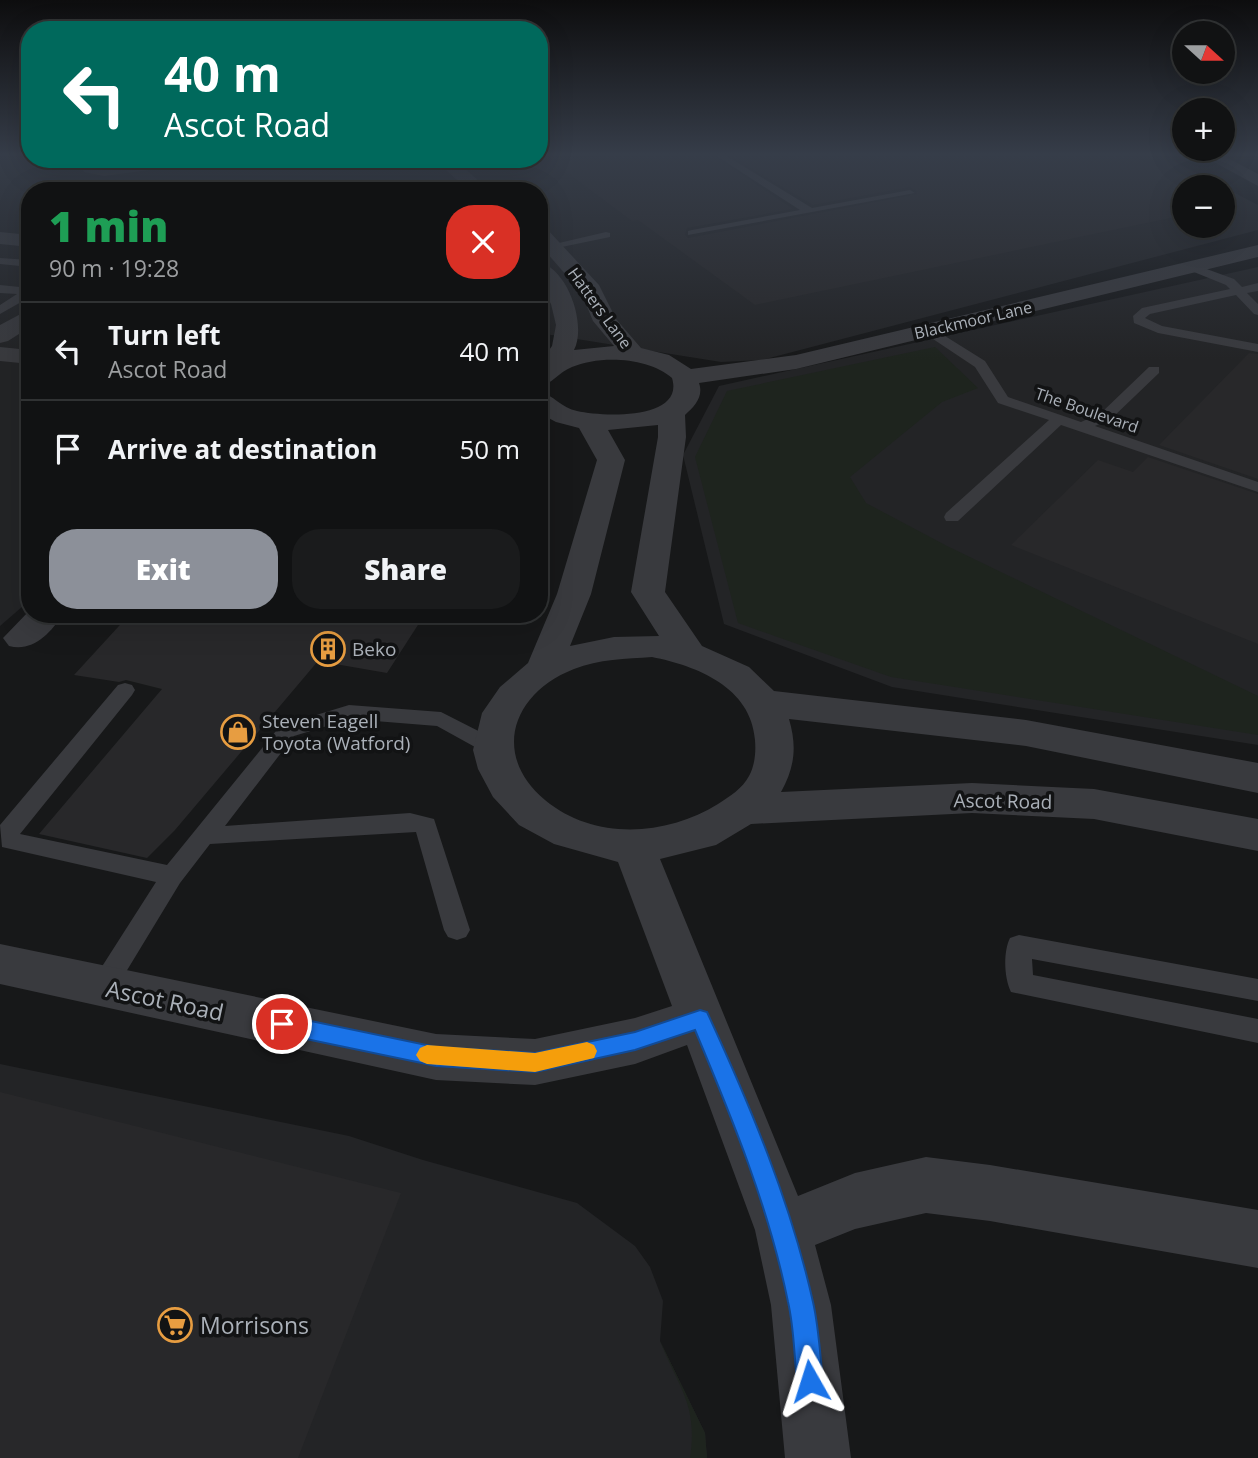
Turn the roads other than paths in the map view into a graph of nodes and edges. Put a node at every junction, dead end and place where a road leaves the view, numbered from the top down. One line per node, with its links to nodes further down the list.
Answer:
1 (745, 223): 2 (lane)
2 (692, 233)
3 (606, 235): 5 (lane)
4 (0, 238): 6 (street)
5 (548, 239)
6 (21, 240)
7 (548, 241): 24 (street, Hatters Lane)
8 (1258, 251): 11 (street, Blackmoor Lane)
9 (0, 261): 10 (lane)
10 (21, 263)
11 (1193, 268): 17 (lane); 20 (street, Blackmoor Lane)
12 (548, 280): 26 (street)
13 (1258, 287): 17 (lane)
14 (0, 289): 15 (lane)
15 (21, 291)
16 (21, 297): 18 (lane)
17 (1251, 302): 22 (lane)
18 (0, 310)
19 (21, 322): 21 (street)
20 (929, 330): 29 (street, Blackmoor Lane); 32 (lane, The Boulevard)
21 (0, 335)
22 (1258, 348)
23 (0, 354): 25 (street)
24 (633, 354): 28 (street); 29 (street)
25 (21, 356)
26 (548, 367)
27 (1154, 370): 34 (lane)
28 (548, 372)
29 (685, 377): 31 (street)
30 (548, 406): 33 (street)
31 (671, 411): 33 (street); 39 (street)
32 (1059, 419): 34 (lane, The Boulevard); 36 (lane)
33 (590, 423): 40 (street)
34 (1082, 427): 35 (lane, The Boulevard)
35 (1258, 487)
36 (952, 517)
37 (37, 623): 38 (street)
38 (21, 638)
39 (688, 653): 40 (street); 42 (street)
40 (544, 669): 43 (street)
41 (125, 690): 49 (lane)
42 (763, 703): 44 (street); 45 (street)
43 (492, 747): 47 (lane); 48 (street)
44 (1258, 778)
45 (745, 809): 46 (street, Ascot Road); 48 (street)
46 (1258, 835)
47 (202, 836): 49 (lane); 50 (lane)
48 (633, 847): 54 (street)
49 (172, 877): 52 (lane)
50 (457, 930)
51 (0, 964): 52 (street, Ascot Road)
52 (103, 987): 54 (street, Ascot Road)
53 (1258, 990): 55 (lane)
54 (700, 1019): 56 (street)
55 (1258, 1031)
56 (783, 1230): 57 (street); 58 (street)
57 (1258, 1239)
58 (818, 1458)

